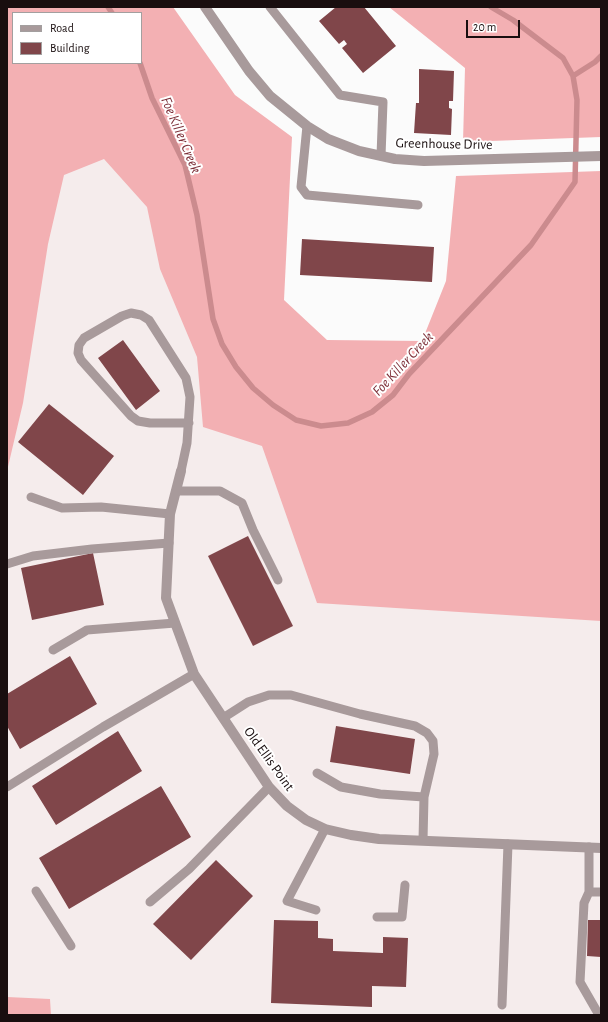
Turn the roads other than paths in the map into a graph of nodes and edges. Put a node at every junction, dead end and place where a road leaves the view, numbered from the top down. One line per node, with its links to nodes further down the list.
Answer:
1 (205, 7): 3 (street, Greenhouse Drive)
2 (270, 7): 4 (lane)
3 (307, 126): 4 (street, Greenhouse Drive); 6 (lane)
4 (381, 156): 5 (street, Greenhouse Drive)
5 (601, 156)
6 (418, 205)
7 (188, 423): 7 (lane); 8 (lane)
8 (181, 471): 9 (street, Old Ellis Point)
9 (176, 491): 11 (street, Old Ellis Point); 14 (lane)
10 (31, 497): 11 (lane)
11 (170, 514): 12 (street, Old Ellis Point)
12 (169, 543): 13 (lane); 15 (street, Old Ellis Point)
13 (7, 564)
14 (278, 580)
15 (175, 623): 16 (lane); 17 (street, Old Ellis Point)
16 (53, 650)
17 (194, 674): 18 (street, Old Ellis Point); 20 (lane)
18 (223, 718): 21 (street, Old Ellis Point); 22 (lane)
19 (317, 773): 22 (lane)
20 (7, 786)
21 (269, 787): 23 (street, Old Ellis Point); 32 (lane)
22 (424, 797): 24 (lane)
23 (325, 829): 24 (street, Old Ellis Point); 33 (lane)
24 (423, 840): 25 (street, Old Ellis Point)
25 (508, 844): 26 (street, Old Ellis Point); 36 (lane)
26 (589, 848): 27 (street, Old Ellis Point); 30 (lane)
27 (601, 848)
28 (406, 885): 34 (lane)
29 (36, 891): 35 (lane)
30 (589, 892): 31 (lane); 37 (lane)
31 (601, 892)
32 (150, 902)
33 (316, 910)
34 (377, 917)
35 (71, 946)
36 (502, 1005)
37 (599, 1015)

